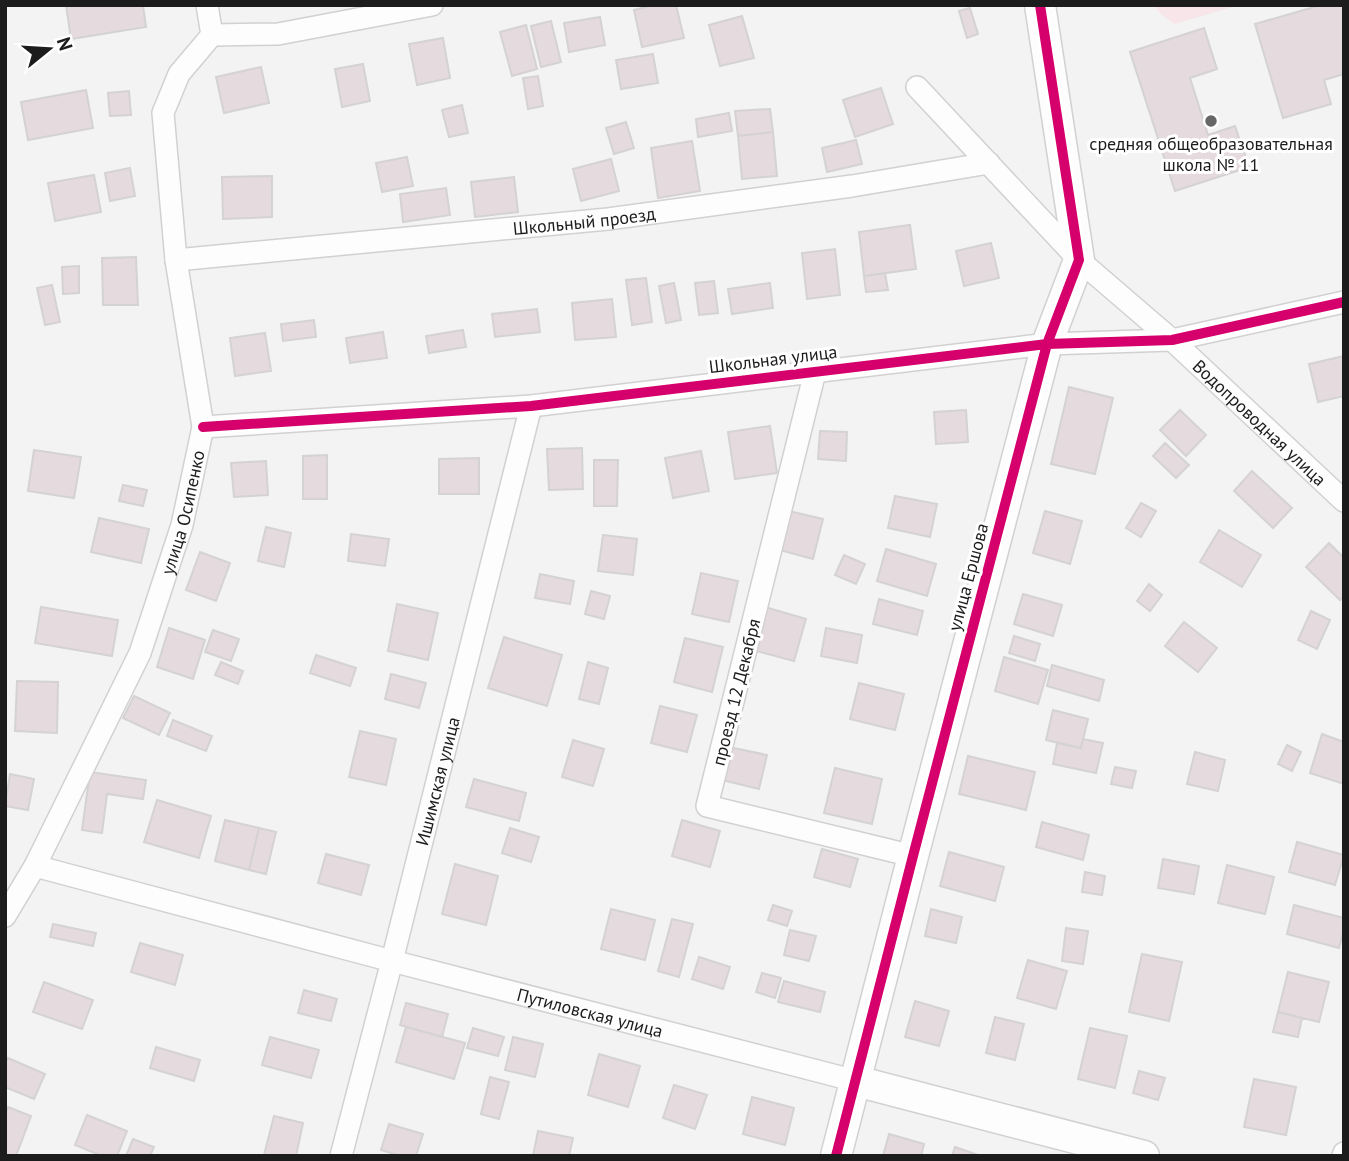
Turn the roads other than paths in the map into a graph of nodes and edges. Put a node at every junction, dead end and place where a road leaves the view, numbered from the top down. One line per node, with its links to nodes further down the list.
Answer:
1 (207, 5): 4 (street)
2 (432, 5): 4 (street)
3 (1040, 5): 8 (street, улица Ершова)
4 (212, 36): 7 (street, улица Осипенко)
5 (917, 87): 6 (street, Водопроводная улица)
6 (989, 163): 7 (street, Школьный проезд); 8 (street, Водопроводная улица)
7 (176, 260): 14 (street, улица Осипенко)
8 (1079, 260): 10 (street, Водопроводная улица); 11 (street, улица Ершова)
9 (1344, 302): 10 (street, Школьная улица)
10 (1172, 340): 11 (street, Школьная улица); 15 (street, Водопроводная улица)
11 (1047, 344): 12 (street, Школьная улица); 16 (street, улица Ершова)
12 (815, 372): 13 (street, Школьная улица); 16 (street, проезд 12 Декабря)
13 (531, 406): 14 (street, Школьная улица); 19 (street, Ишимская улица)
14 (203, 427): 17 (street, улица Осипенко)
15 (1344, 501)
16 (913, 856): 20 (street, улица Ершова)
17 (35, 866): 18 (street, улица Осипенко); 19 (street, Путиловская улица)
18 (5, 916)
19 (392, 961): 20 (street, Путиловская улица); 21 (street, Ишимская улица)
20 (856, 1081): 22 (street, улица Ершова); 23 (street, Путиловская улица)
21 (341, 1156)
22 (836, 1156)
23 (1144, 1156)

